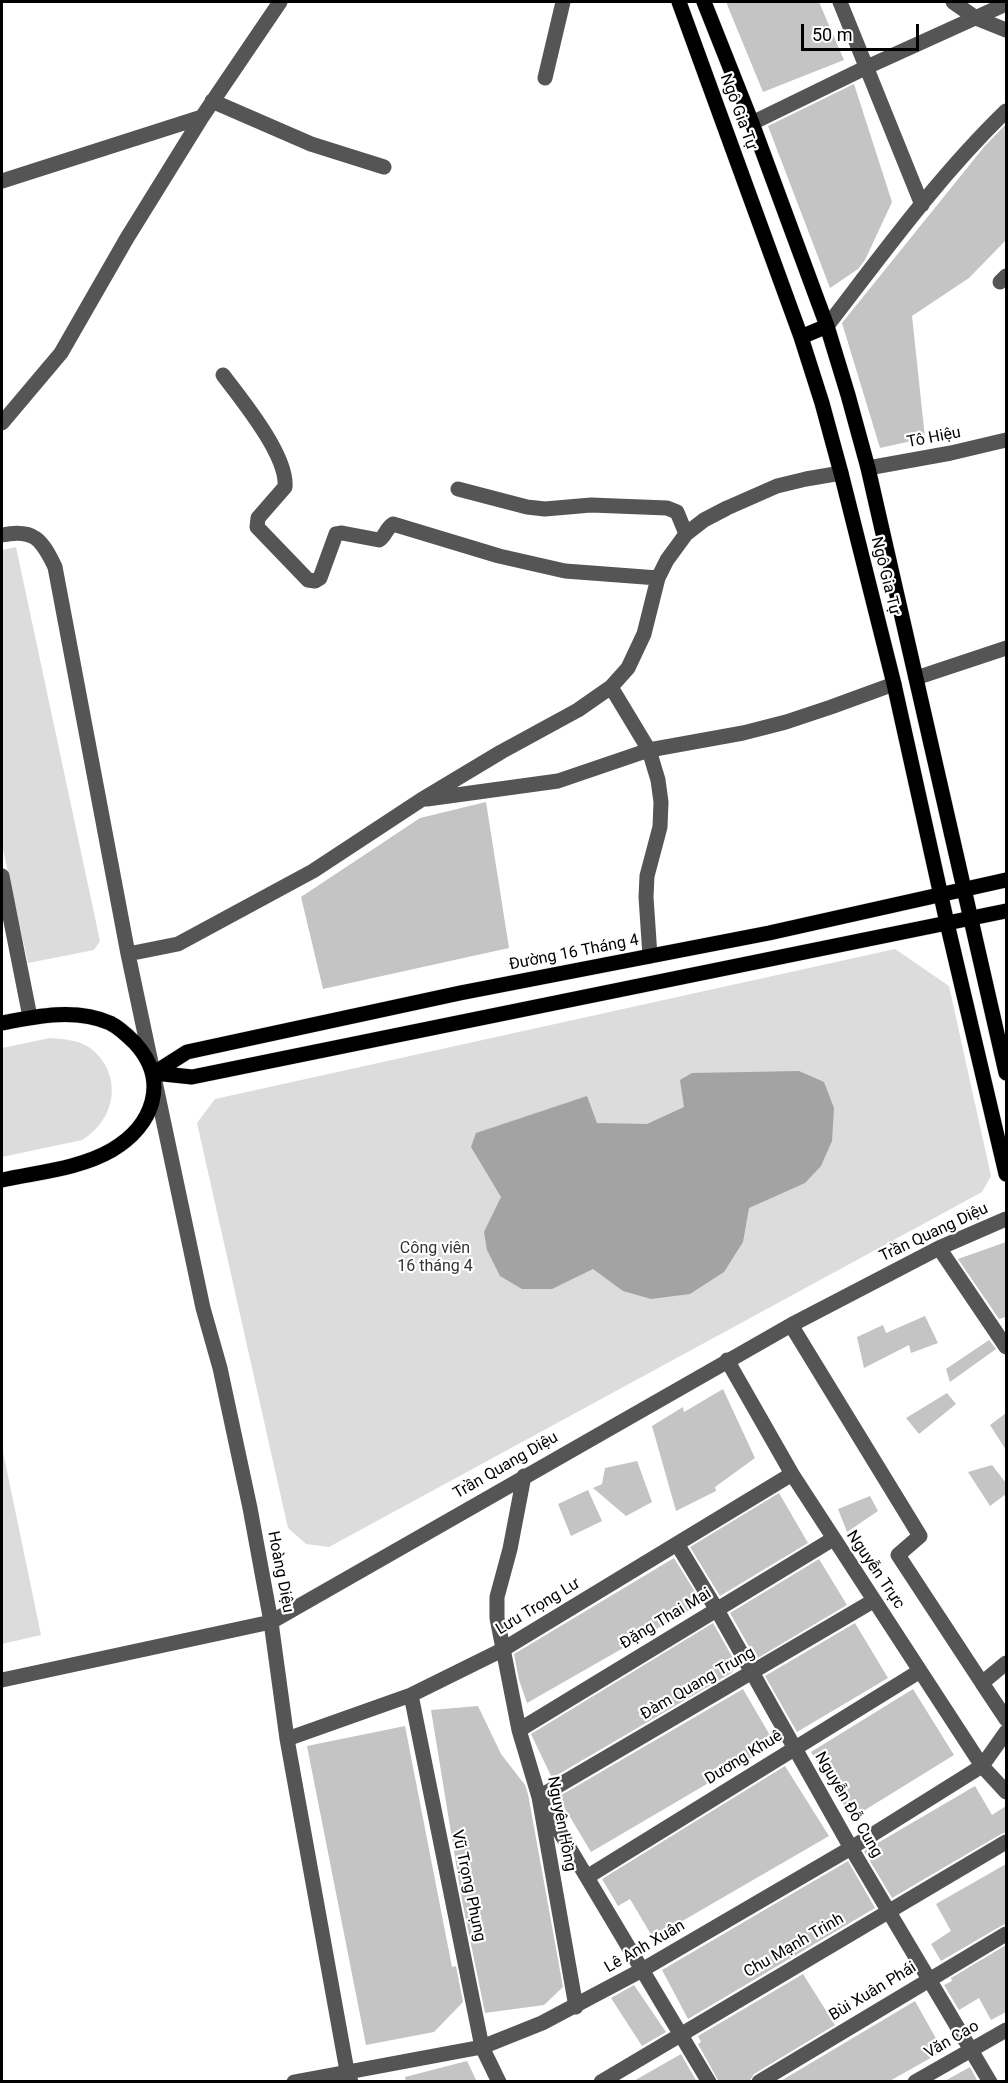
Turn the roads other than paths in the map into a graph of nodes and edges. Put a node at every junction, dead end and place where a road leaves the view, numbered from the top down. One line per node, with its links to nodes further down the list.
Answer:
1 (280, 2): 12 (street)
2 (563, 2): 11 (street)
3 (679, 2): 16 (main road, Ngô Gia Tự)
4 (704, 2): 15 (main road, Ngô Gia Tự)
5 (840, 2): 10 (street)
6 (953, 2): 8 (street)
7 (1006, 4): 8 (street)
8 (976, 18): 9 (street); 10 (street)
9 (1006, 30)
10 (867, 67): 15 (street); 19 (street)
11 (545, 78)
12 (212, 100): 14 (street); 17 (street)
13 (1006, 111): 19 (street)
14 (202, 117): 18 (street); 23 (street)
15 (752, 123): 16 (main road); 20 (main road, Ngô Gia Tự)
16 (727, 134): 21 (main road, Ngô Gia Tự)
17 (384, 167)
18 (2, 181)
19 (921, 205): 20 (street)
20 (827, 326): 21 (main road); 25 (main road, Ngô Gia Tự)
21 (801, 337): 26 (main road, Ngô Gia Tự)
22 (224, 375): 30 (street)
23 (2, 423)
24 (1006, 440): 25 (street, Tô Hiệu)
25 (868, 468): 26 (main road); 32 (main road, Ngô Gia Tự)
26 (841, 473): 28 (street); 33 (main road, Ngô Gia Tự)
27 (458, 489): 28 (street)
28 (687, 534): 30 (street)
29 (2, 535): 45 (street, Hoàng Diệu)
30 (658, 578): 34 (street)
31 (1006, 648): 32 (street)
32 (916, 678): 33 (main road); 39 (main road, Ngô Gia Tự)
33 (894, 684): 35 (street); 40 (main road, Ngô Gia Tự)
34 (610, 687): 35 (street); 36 (street)
35 (649, 750): 36 (street); 46 (street)
36 (422, 800): 45 (street)
37 (2, 876): 51 (street)
38 (1006, 880): 39 (main road, Đường 16 Tháng 4)
39 (964, 889): 40 (main road, Đường 16 Tháng 4); 42 (main road, Ngô Gia Tự)
40 (941, 894): 43 (main road, Ngô Gia Tự); 44 (main road, Đường 16 Tháng 4)
41 (1006, 911): 42 (main road)
42 (971, 919): 43 (main road); 54 (main road, Ngô Gia Tự)
43 (947, 923): 47 (main road); 57 (main road, Ngô Gia Tự)
44 (770, 933): 46 (main road, Đường 16 Tháng 4); 47 (main road)
45 (128, 954): 55 (street, Hoàng Diệu)
46 (650, 957): 48 (main road, Đường 16 Tháng 4)
47 (776, 958): 50 (main road)
48 (568, 973): 49 (main road, Đường 16 Tháng 4); 50 (main road)
49 (460, 993): 52 (main road); 55 (main road, Đường 16 Tháng 4)
50 (575, 999): 52 (main road)
51 (30, 1017): 53 (main road); 55 (main road)
52 (466, 1021): 55 (main road)
53 (2, 1023)
54 (1003, 1042): 56 (main road, Ngô Gia Tự)
55 (154, 1073): 58 (main road); 70 (street, Hoàng Diệu)
56 (1006, 1073)
57 (1006, 1174)
58 (2, 1180)
59 (1006, 1219): 60 (street, Trần Quang Diệu)
60 (939, 1248): 61 (street, Trần Quang Diệu); 62 (street)
61 (791, 1325): 63 (street, Trần Quang Diệu); 76 (street)
62 (1006, 1347)
63 (727, 1360): 64 (street, Nguyễn Trực); 65 (street, Trần Quang Diệu)
64 (792, 1474): 66 (street, Nguyễn Trực); 67 (street, Lưu Trọng Lư)
65 (524, 1476): 70 (street, Trần Quang Diệu); 71 (street, Nguyên Hồng)
66 (832, 1539): 68 (street, Nguyễn Trực); 69 (street, Đặng Thai Mai)
67 (677, 1544): 69 (street, Nguyễn Đỗ Cung); 71 (street, Lưu Trọng Lư)
68 (873, 1601): 73 (street, Nguyễn Trực); 74 (street, Đàm Quang Trung)
69 (717, 1610): 74 (street, Nguyễn Đỗ Cung); 79 (street, Đặng Thai Mai)
70 (271, 1622): 75 (street, Trần Quang Diệu); 81 (street, Hoàng Diệu)
71 (502, 1650): 77 (street, Lưu Trọng Lư); 79 (street, Nguyên Hồng)
72 (1006, 1663): 76 (street)
73 (920, 1671): 82 (street, Dương Khuê); 83 (street, Nguyễn Trực)
74 (753, 1673): 82 (street, Nguyễn Đỗ Cung); 85 (street, Đàm Quang Trung)
75 (2, 1680)
76 (982, 1683): 78 (street)
77 (411, 1695): 81 (street, Lưu Trọng Lư); 96 (street, Vũ Trọng Phụng)
78 (1006, 1719)
79 (519, 1730): 85 (street, Nguyên Hồng)
80 (1006, 1732): 83 (street)
81 (288, 1739): 98 (street, Hoàng Diệu)
82 (795, 1748): 87 (street, Nguyễn Đỗ Cung); 88 (street, Dương Khuê)
83 (982, 1766): 84 (street, Nguyễn Trực); 87 (street, Lê Anh Xuân)
84 (1006, 1792)
85 (539, 1797): 88 (street); 93 (street, Nguyên Hồng)
86 (1006, 1842): 89 (street, Chu Mạnh Trinh)
87 (851, 1848): 89 (street, Nguyễn Đỗ Cung); 91 (street, Lê Anh Xuân)
88 (587, 1877): 91 (street)
89 (889, 1911): 92 (street, Nguyễn Đỗ Cung); 95 (street, Chu Mạnh Trinh)
90 (1006, 1934): 92 (street, Bùi Xuân Phái)
91 (642, 1970): 93 (street, Lê Anh Xuân); 95 (street)
92 (930, 1980): 97 (street, Nguyễn Đỗ Cung); 103 (street, Bùi Xuân Phái)
93 (576, 2007): 96 (street, Lê Anh Xuân)
94 (1006, 2030): 97 (street, Văn Cao)
95 (681, 2034): 101 (street, Chu Mạnh Trinh); 102 (street)
96 (482, 2047): 98 (street, Lê Anh Xuân); 100 (street, Vũ Trọng Phụng)
97 (972, 2050): 104 (street, Văn Cao); 105 (street, Nguyễn Đỗ Cung)
98 (349, 2076): 99 (street, Lê Anh Xuân)
99 (294, 2082)
100 (499, 2082)
101 (601, 2082)
102 (709, 2082)
103 (759, 2082)
104 (915, 2082)
105 (990, 2082)

